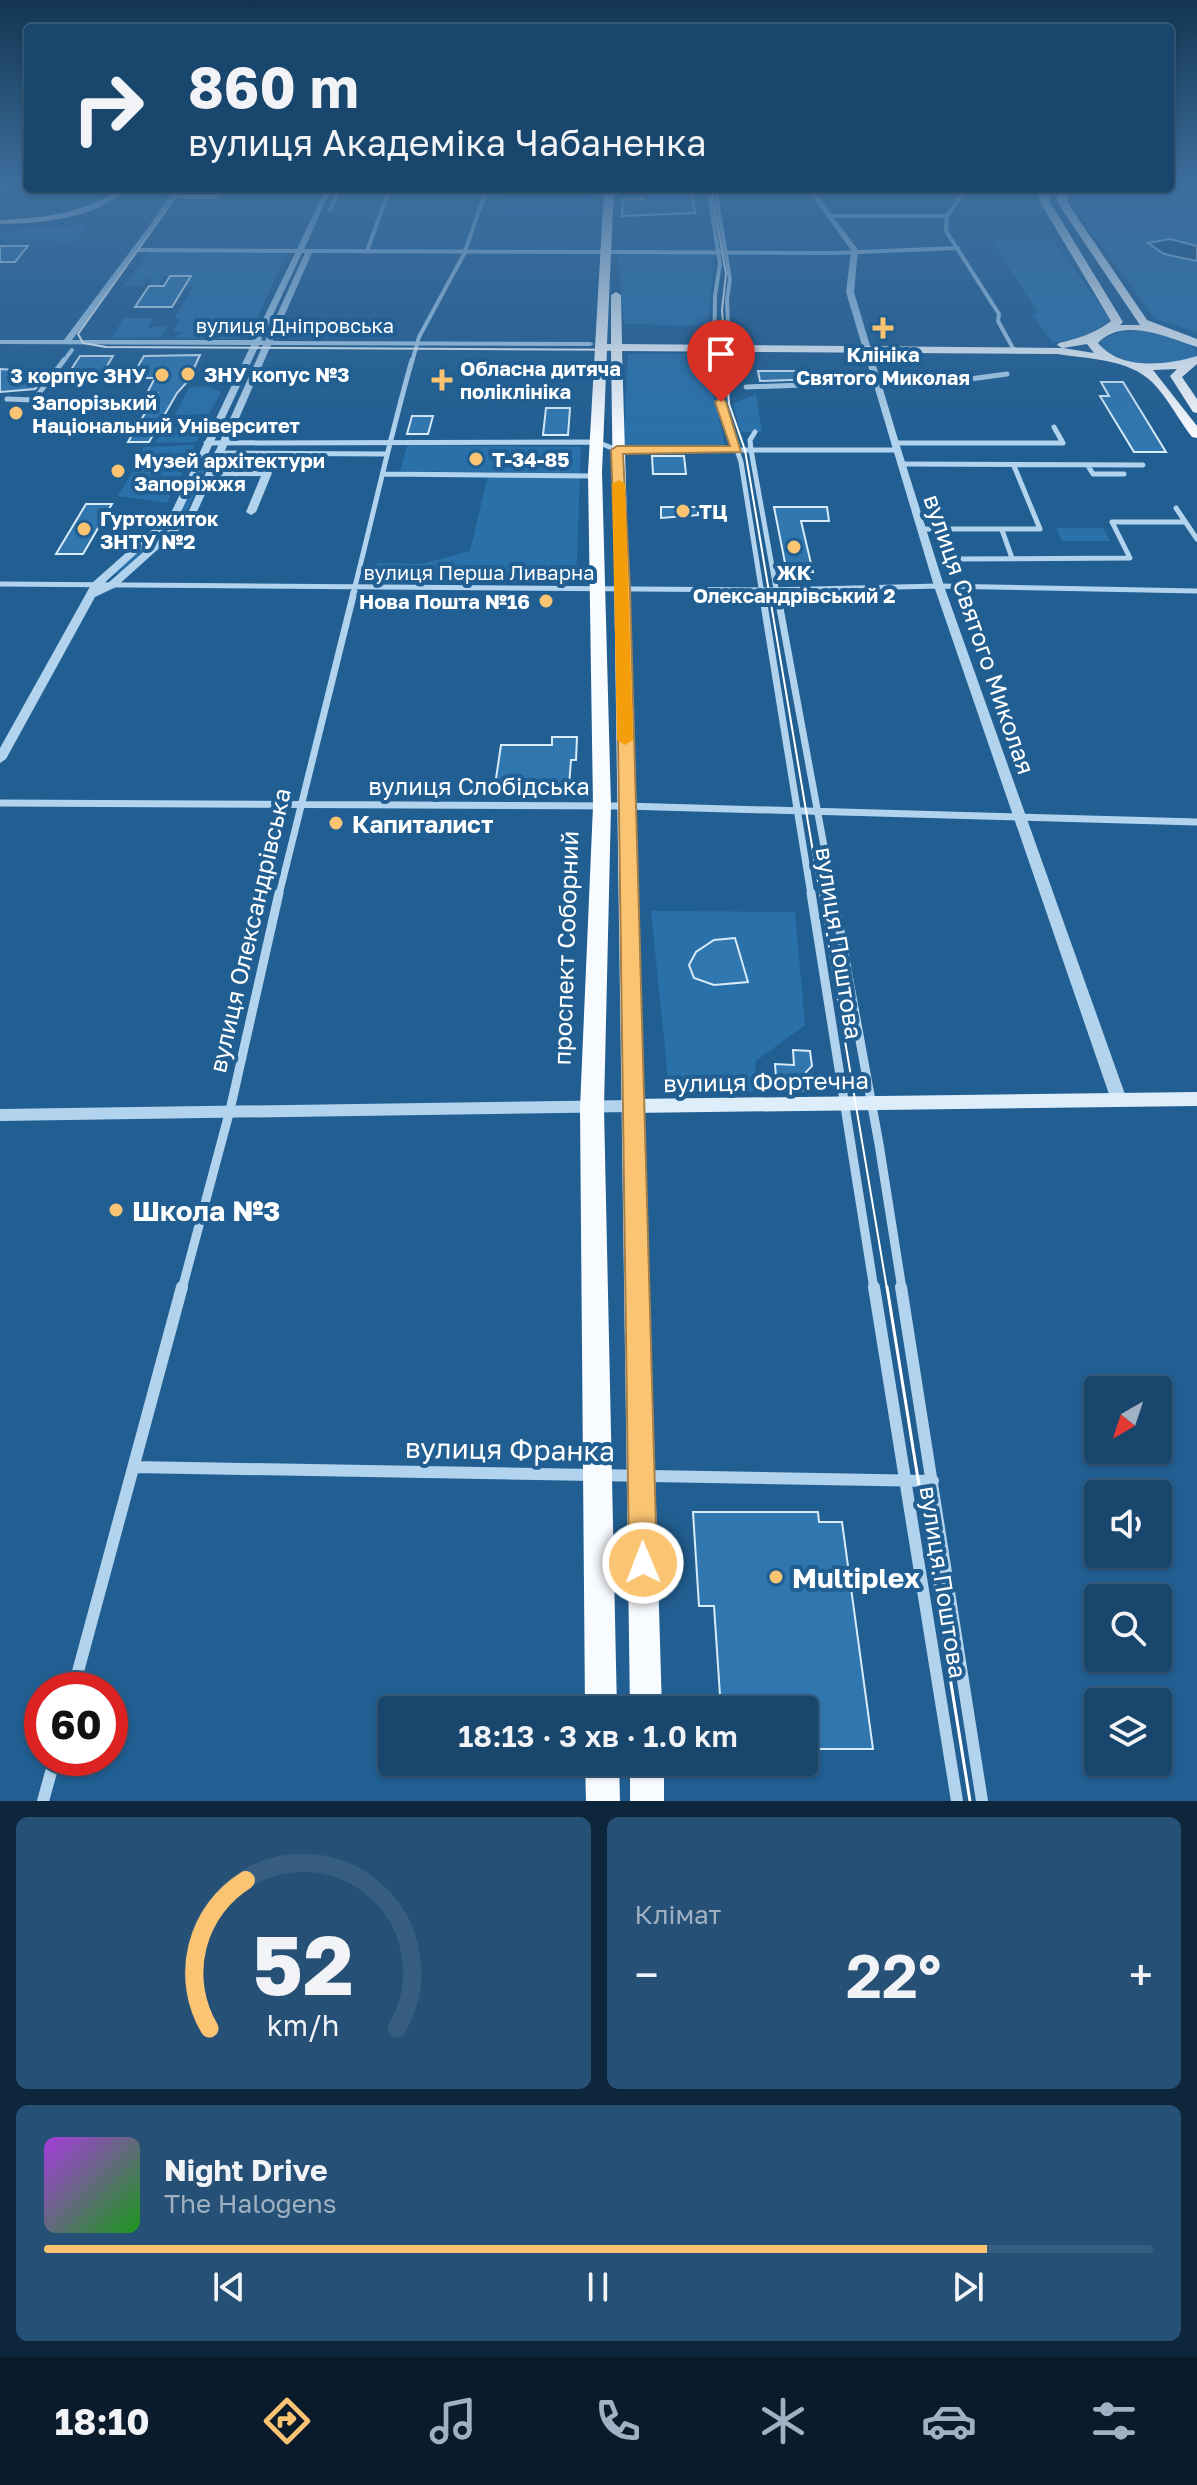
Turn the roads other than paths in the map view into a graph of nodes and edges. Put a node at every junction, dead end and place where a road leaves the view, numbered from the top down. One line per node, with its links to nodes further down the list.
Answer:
1 (123, 268): 24 (street)
2 (132, 268): 18 (street)
3 (290, 268): 20 (street)
4 (301, 268): 21 (street)
5 (456, 268): 23 (street, вулиця Олександрівська)
6 (610, 268): 16 (main road, проспект Соборний)
7 (610, 268): 16 (main road, проспект Соборний)
8 (719, 268): 25 (street, вулиця Поштова)
9 (728, 268): 26 (street)
10 (852, 268): 27 (street, вулиця Святого Миколая)
11 (970, 268): 28 (street)
12 (1085, 268): 14 (main road)
13 (1107, 268): 15 (main road)
14 (1100, 333): 15 (main road, вулиця Дніпровська); 28 (main road, вулиця Дніпровська); 29 (main road)
15 (1178, 335): 19 (main road)
16 (615, 340): 22 (main road, вулиця Дніпровська); 22 (main road); 23 (street, вулиця Дніпровська); 25 (main road, вулиця Дніпровська); 42 (main road, проспект Соборний)
17 (0, 342): 24 (street, вулиця Дніпровська)
18 (78, 342): 20 (street, вулиця Дніпровська); 24 (street, вулиця Дніпровська)
19 (1197, 342)
20 (253, 343): 21 (street, вулиця Дніпровська); 41 (street)
21 (267, 343): 23 (street, вулиця Дніпровська); 44 (street)
22 (676, 343): 25 (main road, вулиця Дніпровська)
23 (417, 344): 40 (street, вулиця Олександрівська)
24 (69, 346): 34 (street)
25 (715, 346): 26 (main road, вулиця Дніпровська); 45 (street, вулиця Поштова)
26 (729, 346): 27 (main road, вулиця Дніпровська)
27 (865, 347): 28 (main road, вулиця Дніпровська); 32 (street, вулиця Святого Миколая)
28 (1013, 347): 29 (main road, вулиця Дніпровська)
29 (1121, 362): 30 (main road, вулиця Дніпровська); 36 (main road)
30 (1194, 362): 35 (main road)
31 (1007, 374): 32 (street)
32 (876, 383): 33 (street); 43 (street, вулиця Святого Миколая)
33 (746, 387)
34 (7, 399)
35 (1197, 409)
36 (1191, 423): 39 (main road)
37 (1054, 427): 43 (street)
38 (755, 432): 46 (street)
39 (1197, 434)
40 (389, 441): 42 (street); 44 (street); 47 (street, вулиця Олександрівська)
41 (206, 443): 44 (street); 68 (street)
42 (607, 446): 45 (street); 55 (main road, проспект Соборний); 70 (main road, проспект Соборний)
43 (895, 447): 46 (street); 48 (street, вулиця Святого Миколая)
44 (219, 448): 47 (street); 52 (street)
45 (737, 450): 46 (street); 71 (street, вулиця Поштова)
46 (751, 450): 72 (street, вулиця Поштова)
47 (387, 454): 53 (street, вулиця Олександрівська)
48 (901, 464): 50 (street); 59 (street, вулиця Святого Миколая)
49 (1143, 465): 51 (street)
50 (1014, 466): 51 (street); 60 (street)
51 (1088, 466): 54 (street)
52 (208, 474): 57 (street); 65 (street)
53 (384, 474): 55 (street); 67 (street, вулиця Олександрівська)
54 (1124, 474)
55 (595, 476): 69 (main road, проспект Соборний)
56 (1176, 508): 58 (street)
57 (251, 512)
58 (1185, 522): 61 (street); 62 (street)
59 (921, 529): 60 (street); 66 (street, вулиця Святого Миколая)
60 (1002, 530): 62 (street)
61 (1197, 539)
62 (1012, 558): 63 (street)
63 (955, 559)
64 (0, 584): 68 (street)
65 (112, 585): 67 (street, вулиця Перша Ливарна); 68 (street)
66 (939, 586): 72 (street, вулиця Перша Ливарна); 73 (street, вулиця Перша Ливарна); 81 (street, вулиця Святого Миколая)
67 (354, 588): 69 (street, вулиця Перша Ливарна); 76 (street, вулиця Олександрівська)
68 (95, 589): 74 (street)
69 (600, 589): 70 (street, вулиця Перша Ливарна); 77 (main road, проспект Соборний)
70 (623, 589): 71 (street, вулиця Перша Ливарна); 78 (main road, проспект Соборний)
71 (760, 589): 72 (street, вулиця Перша Ливарна); 79 (street, вулиця Поштова)
72 (777, 589): 80 (street, вулиця Поштова)
73 (1197, 591)
74 (0, 759)
75 (0, 803): 76 (street, вулиця Слобідська)
76 (300, 803): 77 (street, вулиця Слобідська); 89 (street, вулиця Олександрівська)
77 (602, 806): 78 (street, вулиця Слобідська); 88 (main road, проспект Соборний)
78 (625, 806): 79 (street, вулиця Слобідська); 87 (main road, проспект Соборний)
79 (796, 809): 80 (street, вулиця Слобідська); 85 (street, вулиця Поштова)
80 (820, 811): 81 (street, вулиця Слобідська); 86 (street, вулиця Поштова)
81 (1019, 817): 82 (street, вулиця Слобідська); 84 (street, вулиця Святого Миколая)
82 (1197, 822)
83 (1197, 1099): 84 (main road, вулиця Фортечна)
84 (1119, 1100): 86 (main road, вулиця Фортечна)
85 (843, 1102): 86 (main road, вулиця Фортечна); 87 (main road, вулиця Фортечна); 94 (street, вулиця Поштова)
86 (871, 1104): 95 (street, вулиця Поштова)
87 (631, 1106): 88 (street, вулиця Фортечна); 93 (main road, проспект Соборний)
88 (592, 1108): 89 (street, вулиця Фортечна); 92 (main road, проспект Соборний)
89 (230, 1110): 90 (street, вулиця Фортечна); 91 (street, вулиця Олександрівська)
90 (0, 1115)
91 (134, 1467): 92 (street, вулиця Франка); 96 (street, вулиця Олександрівська)
92 (597, 1475): 93 (street, вулиця Франка); 97 (main road, проспект Соборний)
93 (641, 1475): 94 (street, вулиця Франка); 98 (main road, проспект Соборний)
94 (905, 1481): 95 (street, вулиця Франка); 105 (street, вулиця Поштова)
95 (933, 1481): 106 (street, вулиця Поштова)
96 (78, 1672)
97 (601, 1696)
98 (646, 1696)
99 (50, 1776): 102 (street)
100 (602, 1776): 103 (main road)
101 (647, 1776): 104 (main road)
102 (43, 1801)
103 (603, 1801)
104 (647, 1801)
105 (957, 1801)
106 (982, 1801)

